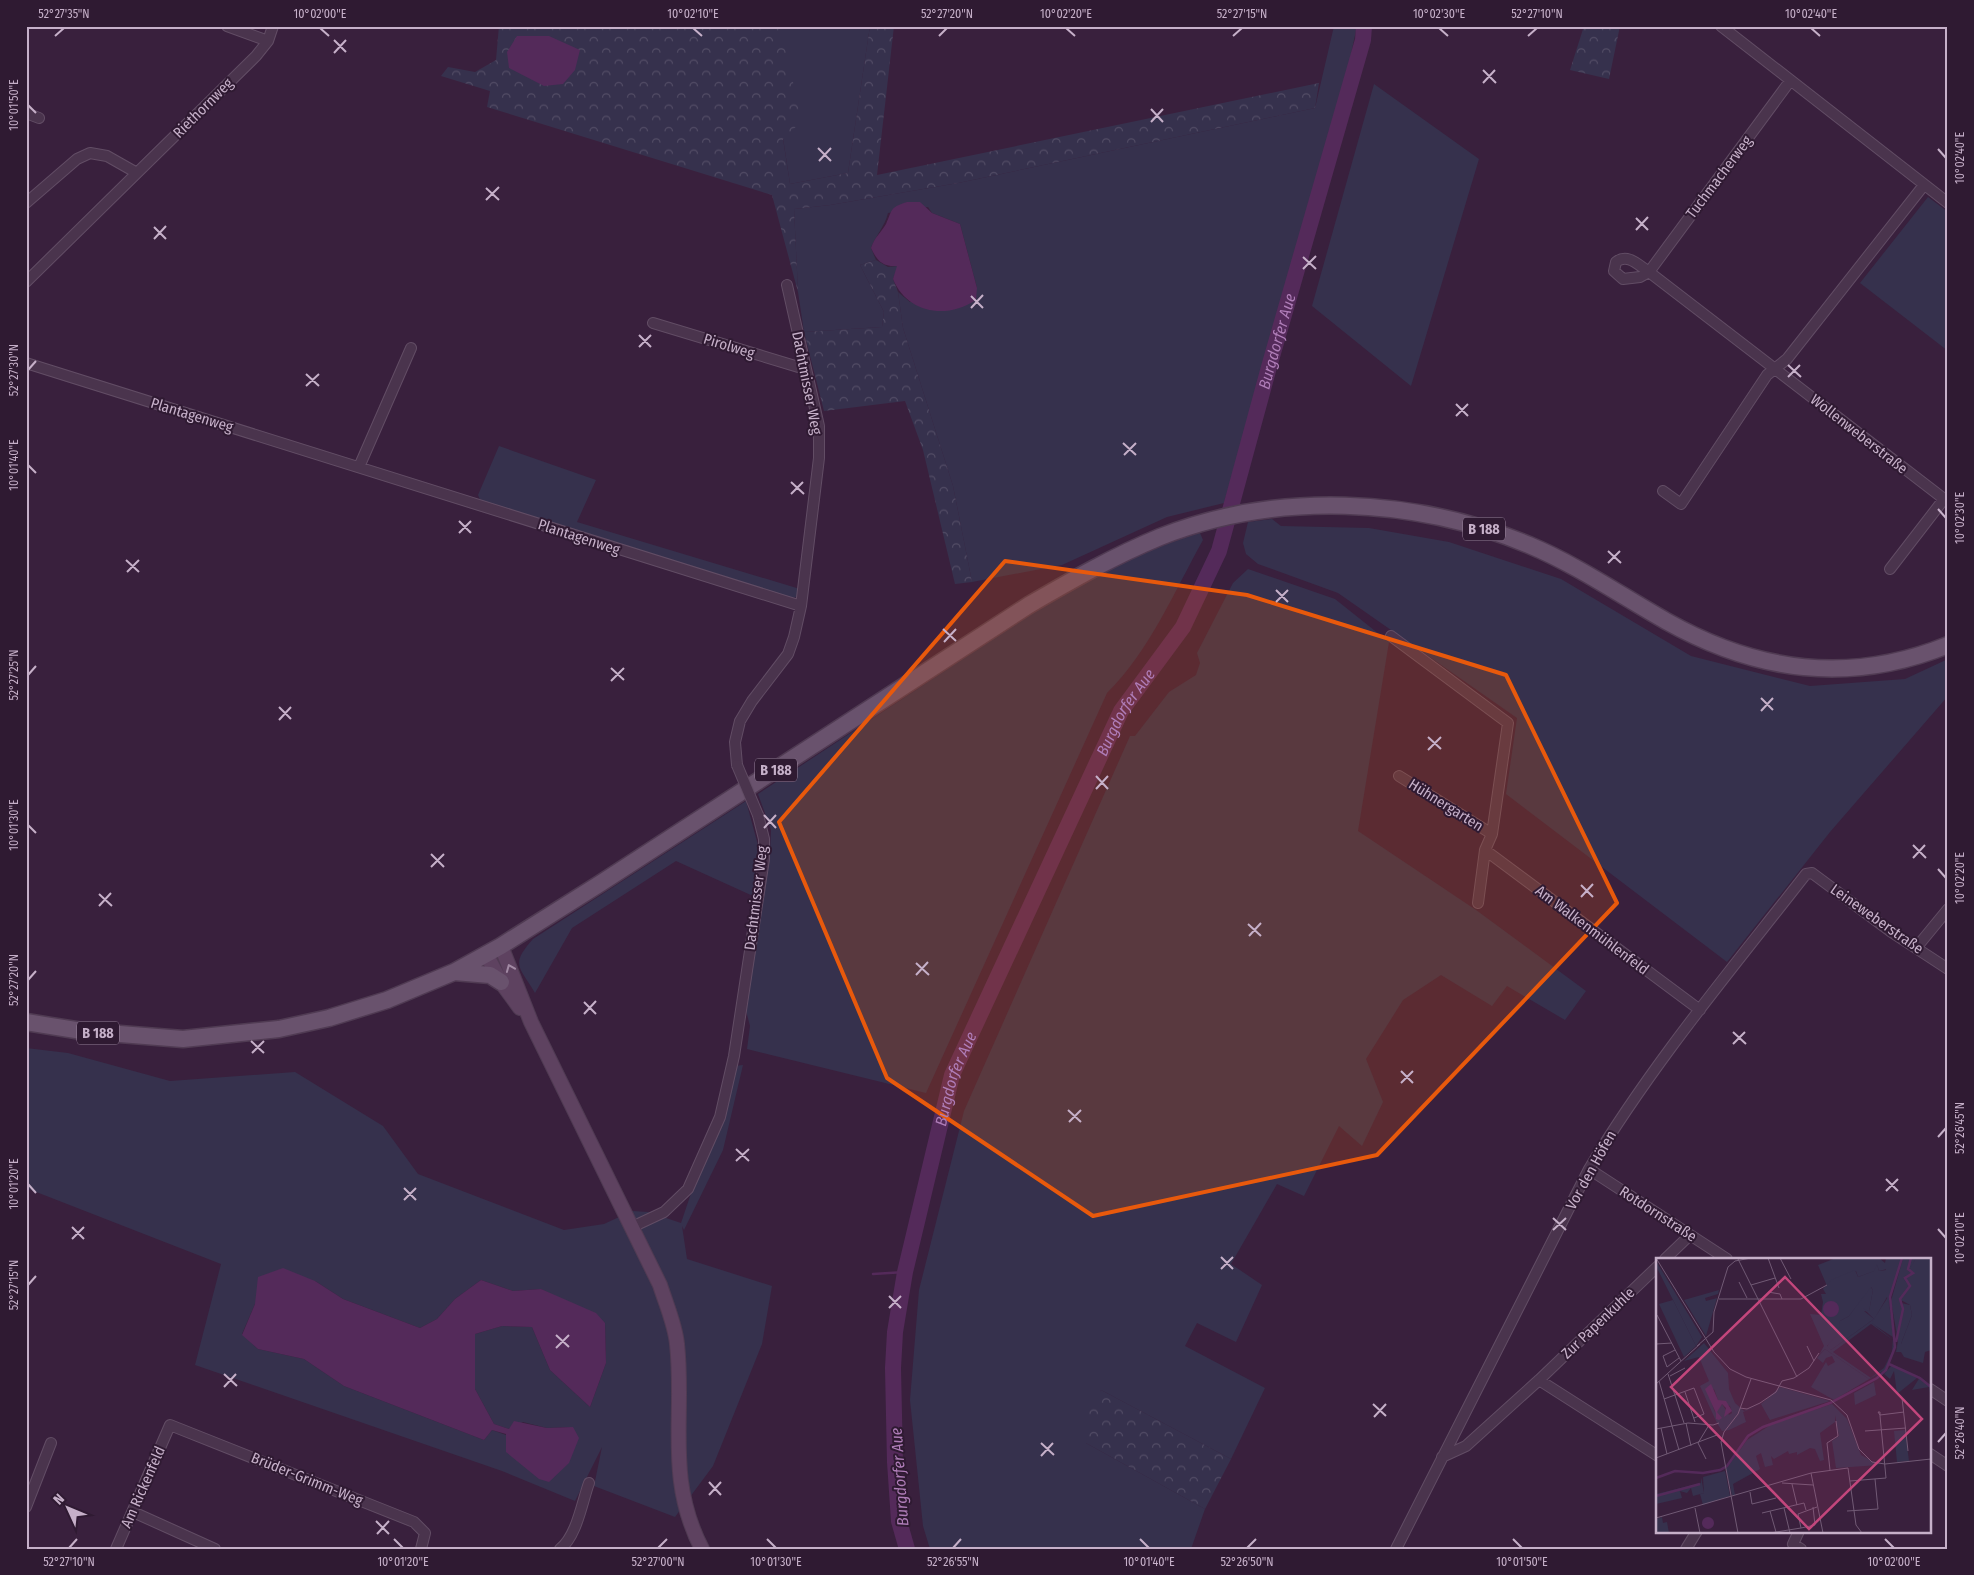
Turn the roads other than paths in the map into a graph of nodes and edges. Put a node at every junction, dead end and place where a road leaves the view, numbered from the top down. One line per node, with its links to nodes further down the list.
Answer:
1 (227, 26): 4 (street)
2 (273, 26): 4 (street, Riethornweg)
3 (1721, 26): 5 (street)
4 (268, 41): 8 (street, Riethornweg)
5 (1790, 81): 9 (street); 12 (street, Tuchmacherweg)
6 (26, 113): 7 (street)
7 (39, 118)
8 (136, 173): 10 (street); 13 (street, Riethornweg)
9 (1924, 185): 11 (street); 18 (street)
10 (26, 203)
11 (1948, 203)
12 (1649, 272): 18 (street, Wollenweberstraße)
13 (26, 282)
14 (787, 285): 19 (street, Dachtmisser Weg)
15 (653, 323): 19 (street, Pirolweg)
16 (410, 348): 20 (street)
17 (26, 363): 20 (street, Plantagenweg)
18 (1775, 368): 21 (street); 22 (street, Wollenweberstraße)
19 (805, 369): 24 (street, Dachtmisser Weg)
20 (359, 467): 24 (street, Plantagenweg)
21 (1663, 491)
22 (1946, 501): 23 (street, Wollenweberstraße)
23 (1890, 569)
24 (801, 606): 43 (street, Dachtmisser Weg, bridge)
25 (1391, 636): 28 (street)
26 (1948, 645): 33 (main road, B 188)
27 (1400, 776): 28 (street, Hühnergarten)
28 (1492, 834): 29 (street)
29 (1485, 850): 31 (street); 39 (street, Am Walkenmühlenfeld)
30 (1806, 874): 34 (street, Leineweberstraße); 39 (street, Vor den Höfen)
31 (1478, 903)
32 (1948, 909): 34 (street)
33 (500, 946): 35 (main road, B 188); 41 (street, one-way to 33)
34 (1916, 948): 36 (street, Leineweberstraße)
35 (486, 954): 37 (main road, B 188); 38 (street)
36 (1948, 969)
37 (454, 972): 38 (main road); 40 (main road, B 188)
38 (501, 982): 41 (street)
39 (1700, 1010): 42 (street, Vor den Höfen)
40 (26, 1022)
41 (531, 1022): 43 (street)
42 (1589, 1169): 44 (street, Rotdornstraße); 55 (street, Vor den Höfen)
43 (632, 1227): 67 (street)
44 (1690, 1235): 45 (street); 46 (street, Rotdornstraße)
45 (1666, 1258)
46 (1725, 1258)
47 (1656, 1268): 48 (street, Zur Papenkuhle)
48 (1539, 1380): 53 (street); 55 (street, Zur Papenkuhle)
49 (1932, 1390): 50 (street)
50 (1948, 1401)
51 (170, 1425): 59 (street, Am Rickenfeld); 65 (street, Brüder-Grimm-Weg)
52 (51, 1443): 58 (street)
53 (1656, 1455)
54 (1932, 1455): 56 (street)
55 (1442, 1457): 68 (street, Vor den Höfen)
56 (1948, 1466)
57 (589, 1483): 66 (street)
58 (26, 1507)
59 (133, 1512): 63 (street, Am Rickenfeld); 64 (street)
60 (1696, 1532): 69 (street)
61 (1799, 1532): 62 (street)
62 (1795, 1547)
63 (116, 1549)
64 (215, 1549)
65 (421, 1549)
66 (560, 1549)
67 (702, 1549)
68 (1396, 1549)
69 (1686, 1549)

